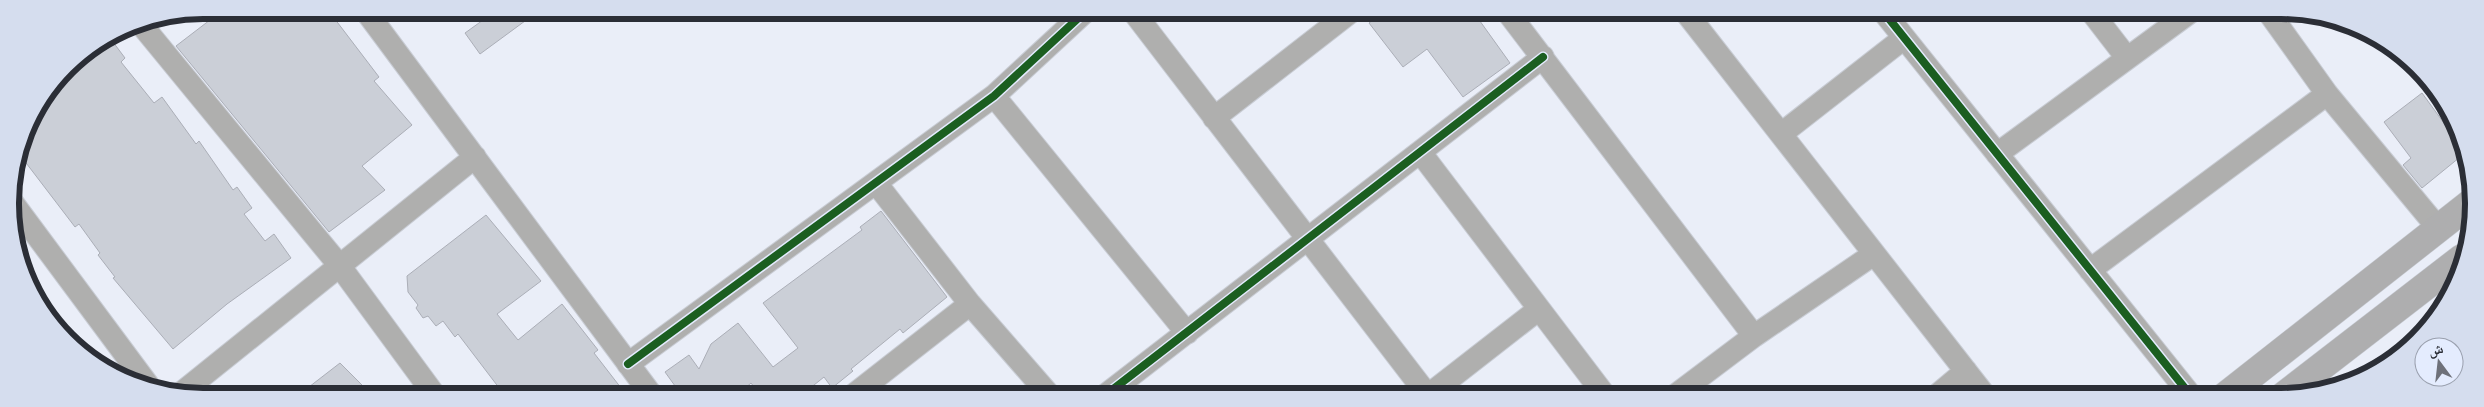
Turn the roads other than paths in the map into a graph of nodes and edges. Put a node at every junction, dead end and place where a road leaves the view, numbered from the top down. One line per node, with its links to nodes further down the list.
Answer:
1 (372, 19): 21 (street)
2 (1077, 19): 16 (street)
3 (1139, 19): 17 (street)
4 (1341, 19): 17 (street)
5 (1513, 19): 13 (street)
6 (1691, 19): 18 (street)
7 (1889, 19): 12 (street)
8 (2097, 19): 14 (street)
9 (2181, 19): 14 (street)
10 (2273, 19): 15 (street)
11 (145, 29): 29 (street)
12 (1904, 38): 18 (street); 20 (street)
13 (1544, 57): 19 (street); 34 (street)
14 (2127, 58): 20 (street)
15 (2327, 94): 25 (street); 30 (street)
16 (994, 96): 22 (street); 33 (street)
17 (1214, 118): 26 (street)
18 (1781, 134): 27 (street)
19 (1420, 152): 26 (street); 32 (street)
20 (1997, 154): 30 (street)
21 (476, 157): 29 (street); 35 (street)
22 (876, 183): 31 (street); 35 (street)
23 (2465, 207): 25 (street)
24 (19, 211): 37 (street)
25 (2438, 228): 51 (street)
26 (1307, 240): 33 (street); 44 (street)
27 (1874, 254): 34 (street); 36 (street)
28 (2455, 264): 52 (street)
29 (338, 265): 38 (street); 39 (street)
30 (2090, 270): 50 (street)
31 (970, 304): 41 (street); 42 (street)
32 (1539, 309): 45 (street); 46 (street)
33 (1187, 333): 43 (street)
34 (1754, 336): 47 (street)
35 (628, 364): 40 (street)
36 (1966, 371): 48 (street); 49 (street)
37 (142, 377)
38 (188, 388)
39 (430, 388)
40 (647, 388)
41 (869, 388)
42 (1044, 388)
43 (1114, 388)
44 (1422, 388)
45 (1438, 388)
46 (1600, 388)
47 (1684, 388)
48 (1945, 388)
49 (1980, 388)
50 (2186, 388)
51 (2234, 388)
52 (2292, 388)

